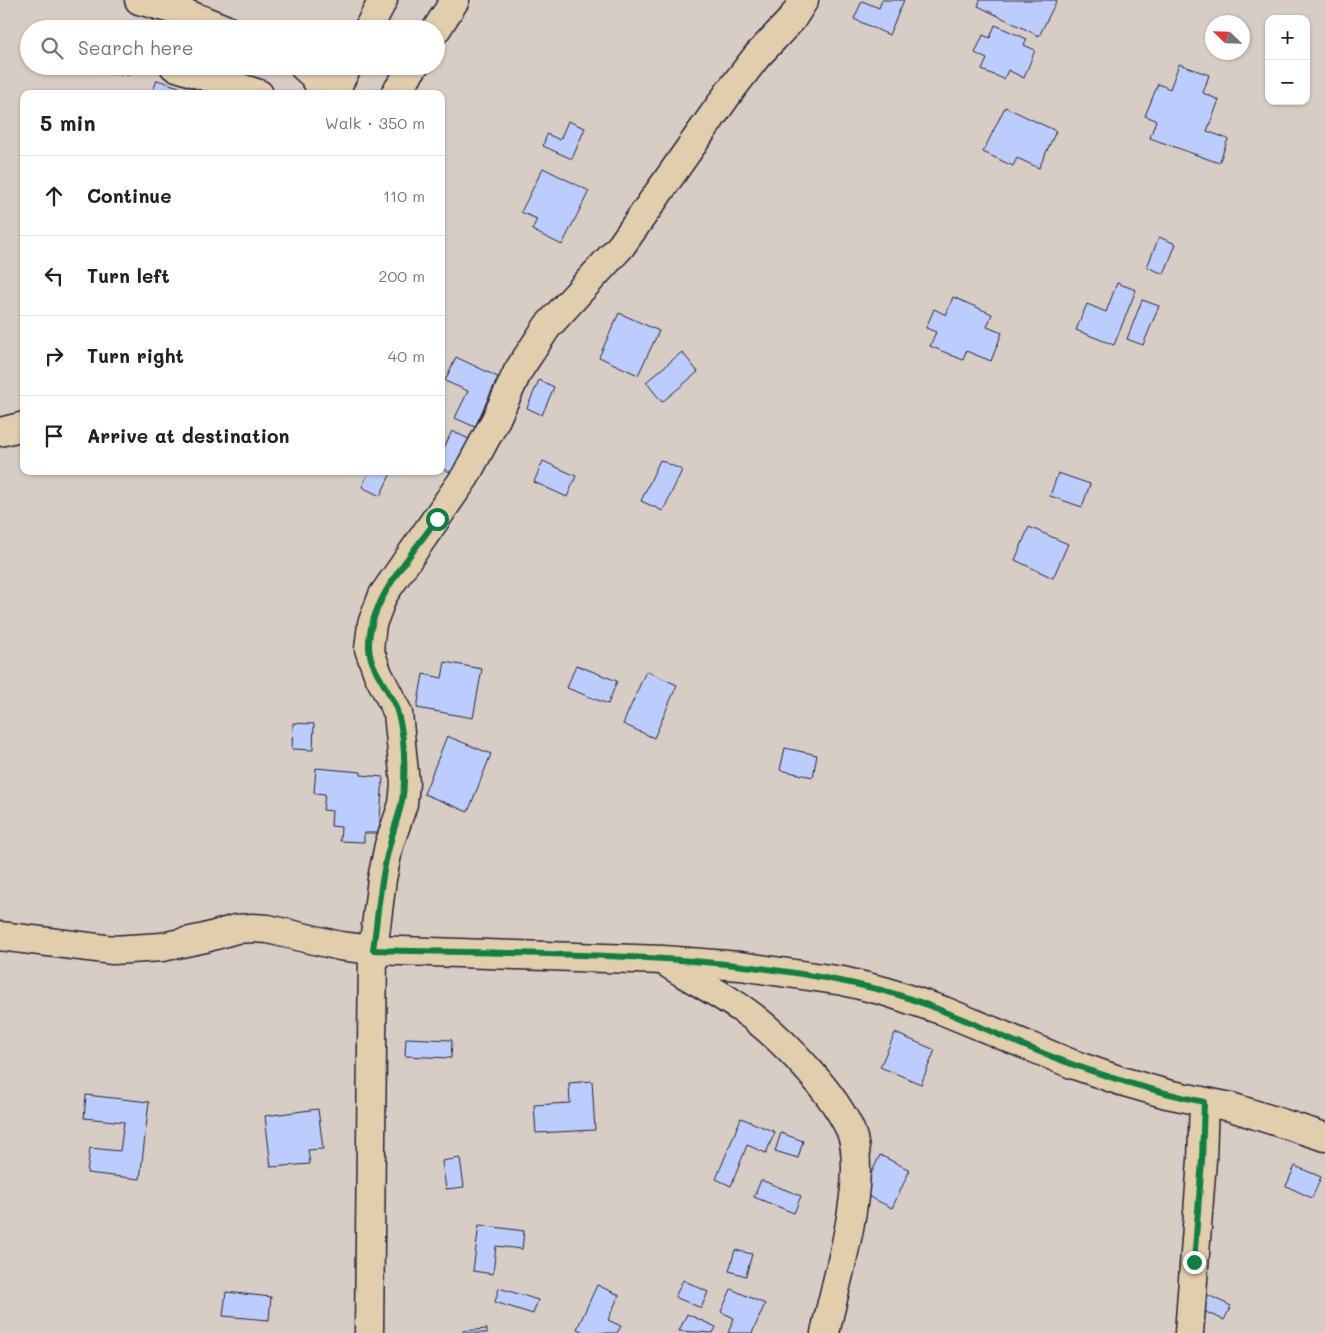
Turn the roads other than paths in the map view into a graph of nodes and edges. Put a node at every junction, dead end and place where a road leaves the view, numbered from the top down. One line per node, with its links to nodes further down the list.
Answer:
1 (139, 0): 5 (street)
2 (383, 0): 6 (street)
3 (454, 0): 7 (street)
4 (804, 0): 19 (street)
5 (202, 20)
6 (373, 20)
7 (442, 20)
8 (201, 75): 12 (street)
9 (313, 75): 13 (street)
10 (343, 75): 14 (street)
11 (408, 75): 15 (street)
12 (247, 90)
13 (322, 90)
14 (335, 90)
15 (398, 90)
16 (20, 427): 17 (street)
17 (0, 432)
18 (0, 936): 19 (street)
19 (373, 950): 20 (street); 23 (street)
20 (662, 960): 21 (street); 24 (street)
21 (1204, 1102): 22 (street); 25 (street)
22 (1325, 1137)
23 (369, 1333)
24 (824, 1333)
25 (1189, 1333)

